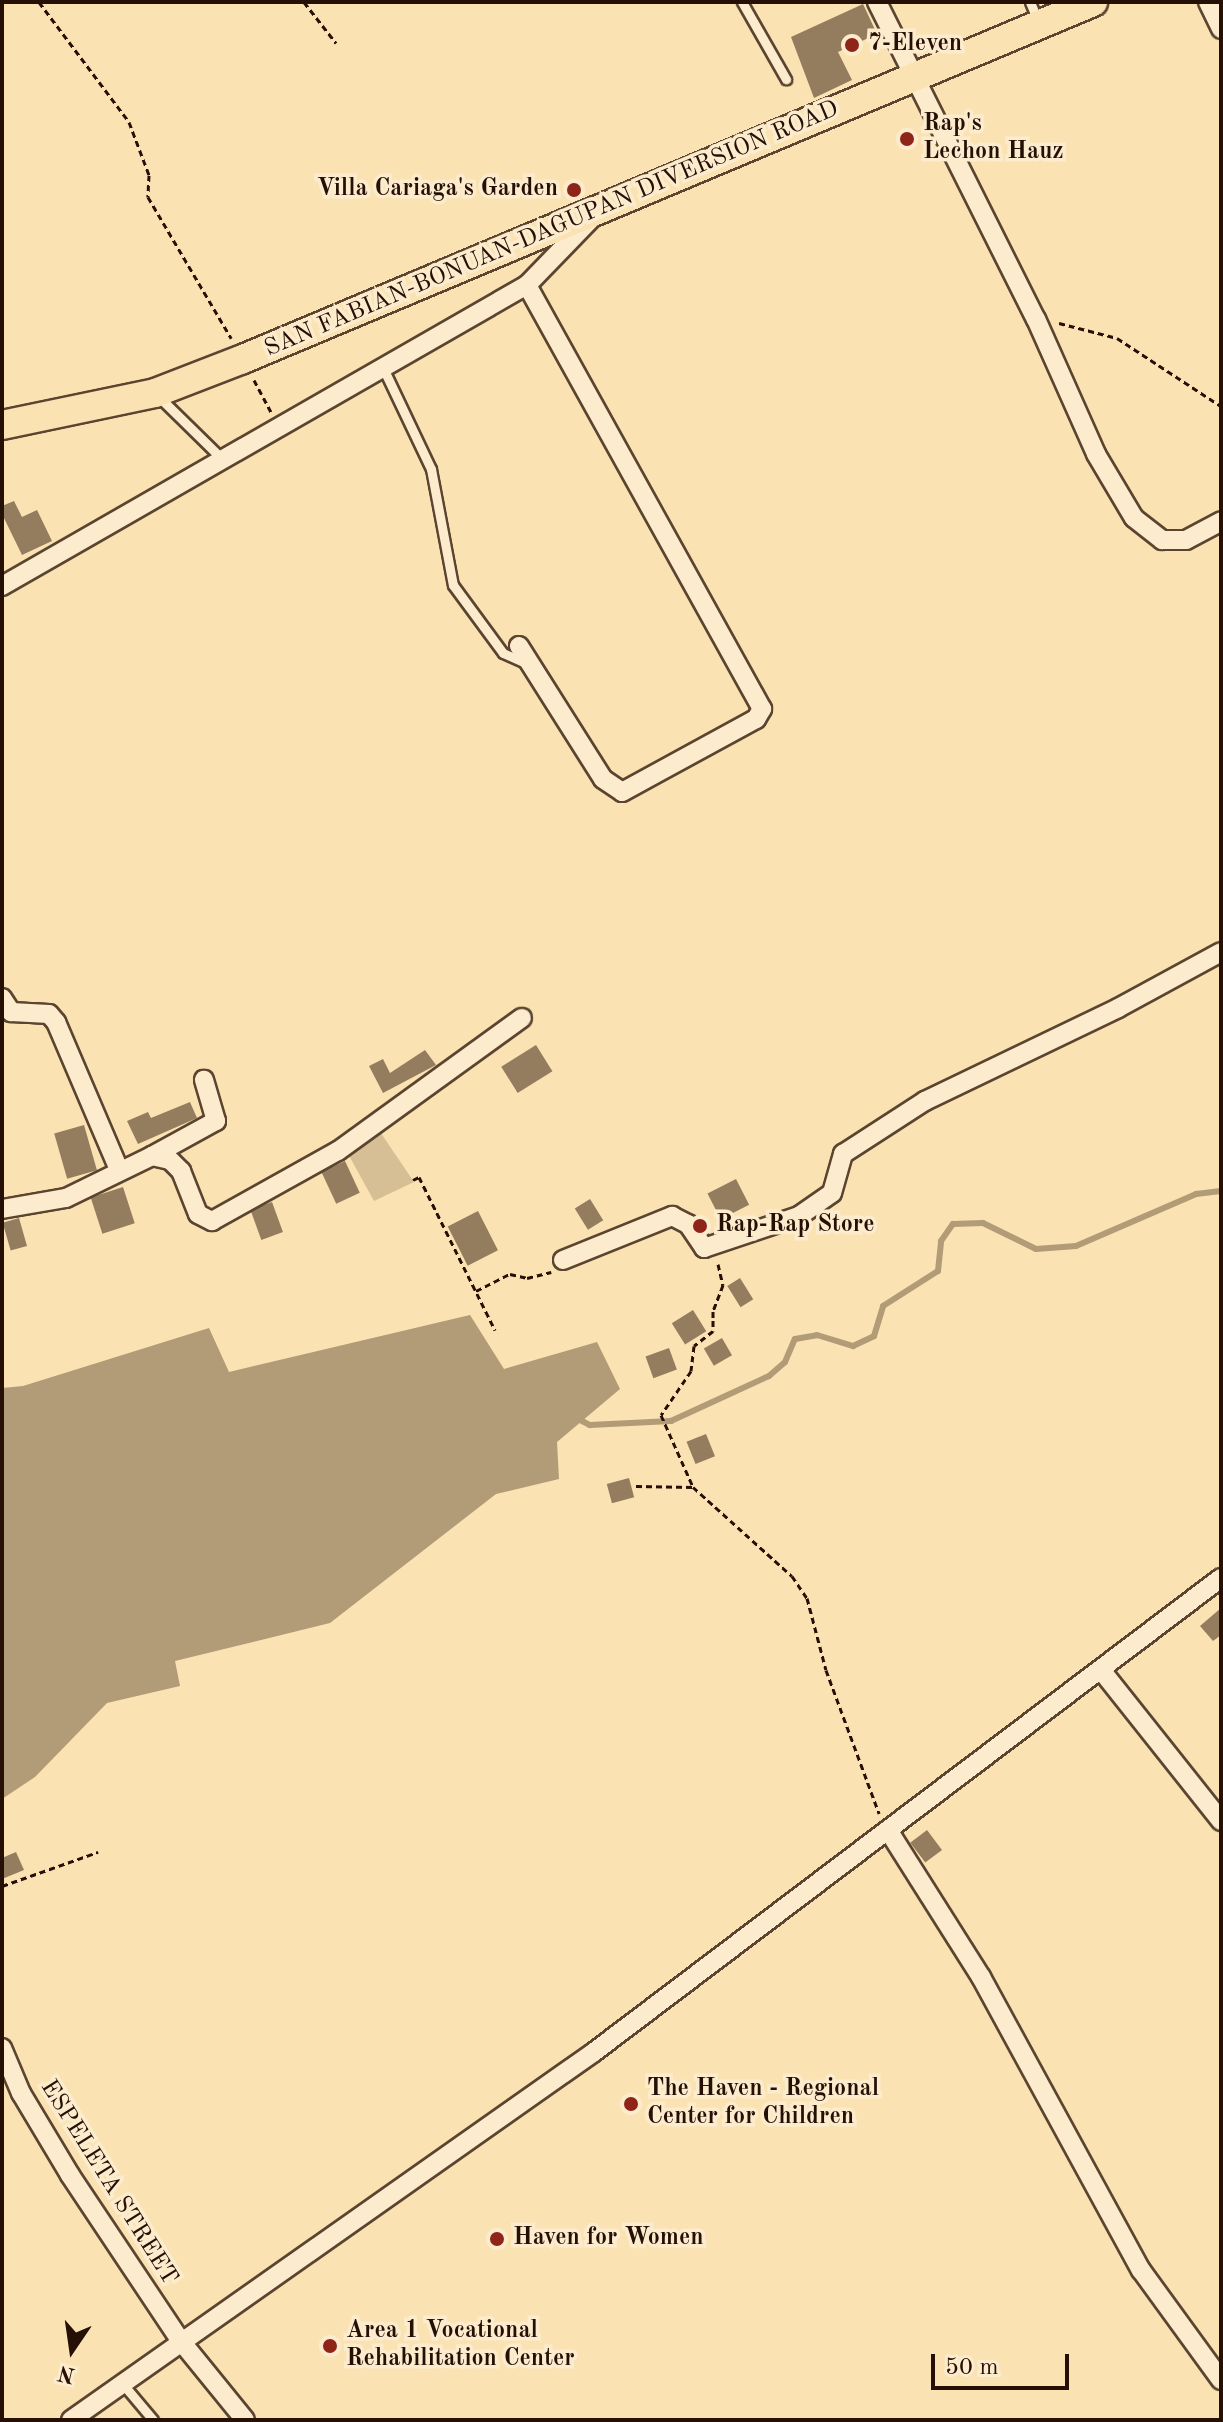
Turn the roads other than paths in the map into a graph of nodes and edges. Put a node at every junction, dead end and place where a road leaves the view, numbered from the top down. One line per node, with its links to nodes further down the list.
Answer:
1 (742, 2): 8 (lane)
2 (877, 2): 7 (street)
3 (1093, 2): 5 (main road, SAN FABIAN-BONUAN-DAGUPAN DIVERSION ROAD)
4 (1208, 2): 6 (street)
5 (1035, 14): 7 (main road, SAN FABIAN-BONUAN-DAGUPAN DIVERSION ROAD)
6 (1221, 29)
7 (917, 77): 9 (main road, SAN FABIAN-BONUAN-DAGUPAN DIVERSION ROAD); 15 (street)
8 (786, 79)
9 (601, 209): 10 (street); 12 (main road, SAN FABIAN-BONUAN-DAGUPAN DIVERSION ROAD)
10 (527, 285): 11 (street); 18 (street)
11 (384, 370): 14 (street); 18 (lane)
12 (155, 393): 13 (main road, SAN FABIAN-BONUAN-DAGUPAN DIVERSION ROAD); 14 (lane)
13 (2, 425)
14 (221, 458): 16 (street)
15 (1221, 521)
16 (2, 586)
17 (519, 646): 18 (street)
18 (531, 664)
19 (1221, 952): 26 (street)
20 (2, 998): 24 (street)
21 (522, 1018): 23 (street)
22 (204, 1080): 23 (street)
23 (152, 1156): 24 (street)
24 (119, 1170): 25 (street)
25 (2, 1209)
26 (563, 1260)
27 (1221, 1578): 28 (street)
28 (1101, 1670): 29 (street); 30 (street)
29 (1221, 1821)
30 (888, 1830): 32 (street); 33 (street)
31 (2, 2048): 32 (street, ESPELETA STREET)
32 (180, 2340): 34 (street); 37 (street, ESPELETA STREET)
33 (1221, 2380)
34 (122, 2383): 35 (street); 36 (lane)
35 (71, 2420)
36 (153, 2420)
37 (245, 2420)

